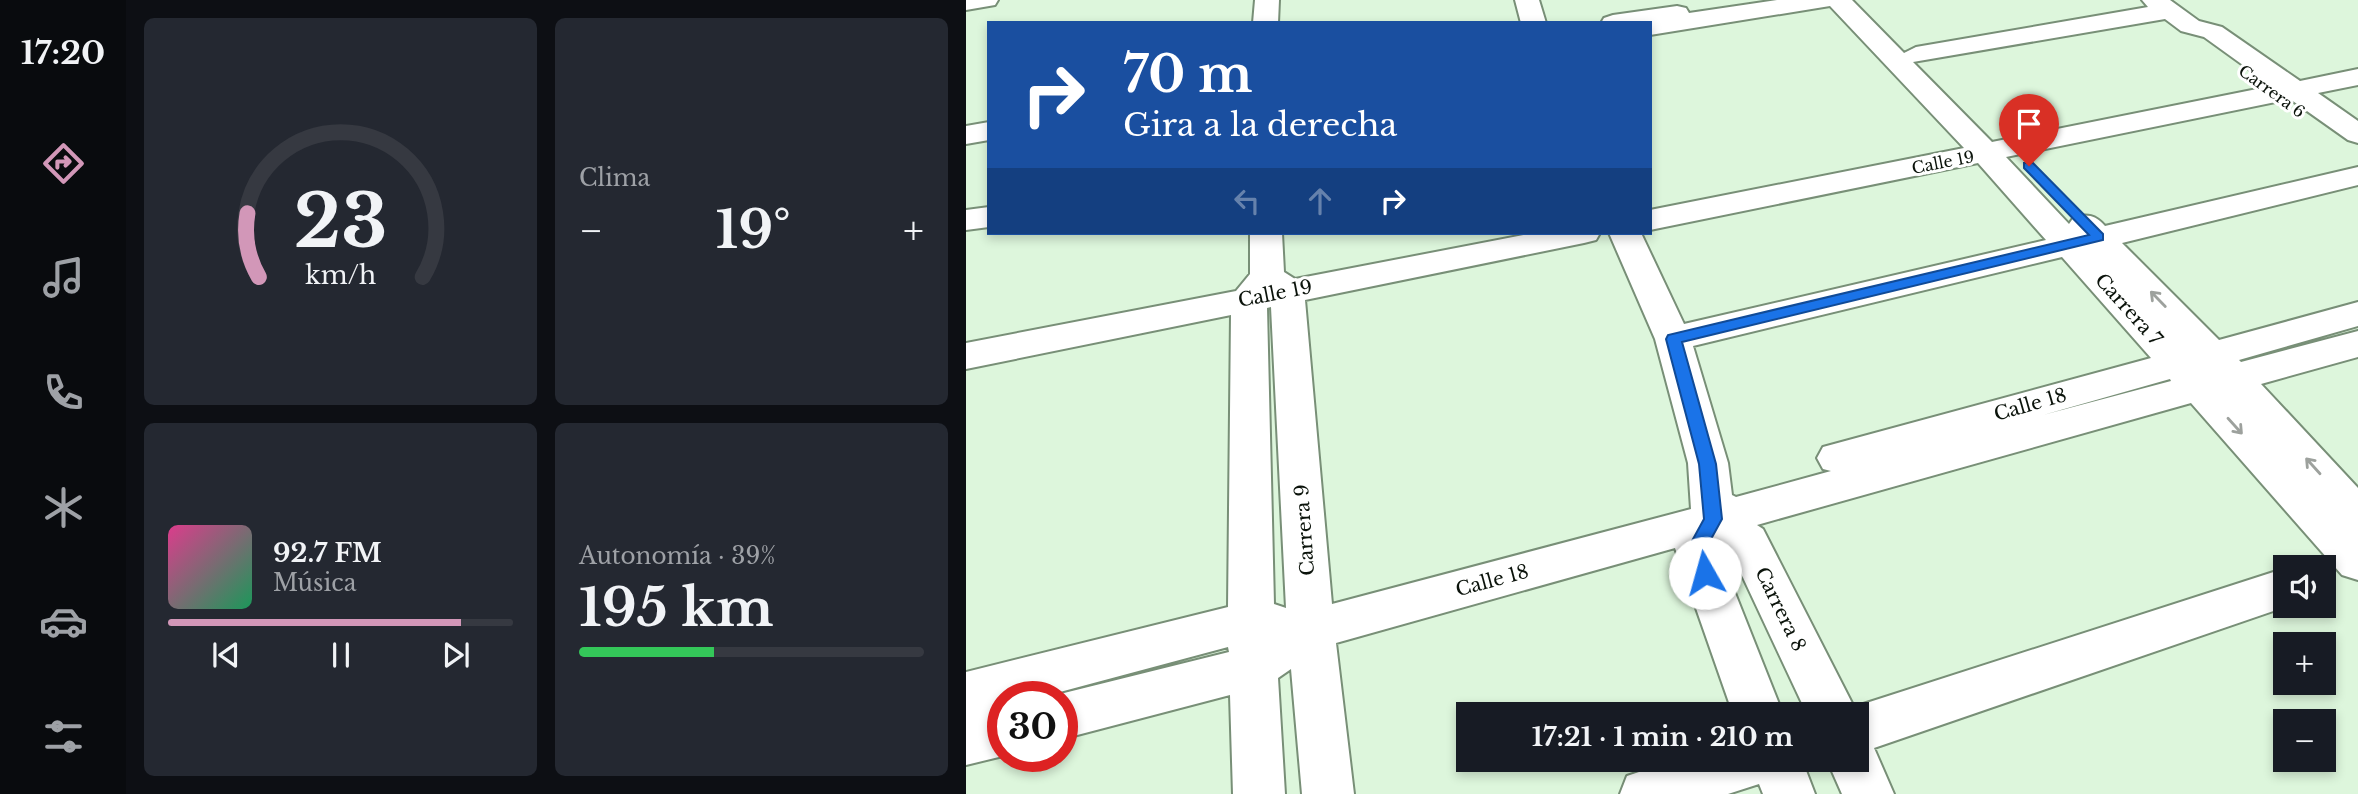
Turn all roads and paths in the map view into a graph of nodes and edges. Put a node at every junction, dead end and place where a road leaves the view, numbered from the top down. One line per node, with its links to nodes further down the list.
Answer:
1 (986, 0): 8 (street)
2 (1267, 0): 10 (street)
3 (1527, 0): 11 (street)
4 (1755, 0): 12 (street)
5 (1825, 0): 13 (street)
6 (1838, 0): 15 (street, Carrera 7)
7 (1860, 0): 15 (street, Carrera 7)
8 (966, 3)
9 (2171, 12): 15 (street); 17 (street, Carrera 6)
10 (1265, 21)
11 (1533, 21)
12 (1625, 21)
13 (1652, 27)
14 (2358, 60): 17 (street, Calle 19)
15 (1920, 67): 23 (street, Carrera 7)
16 (2358, 77): 17 (street, Calle 19)
17 (2276, 85): 21 (street, Carrera 6); 23 (street, Calle 19); 24 (street, Carrera 6)
18 (987, 120): 19 (street)
19 (966, 124)
20 (987, 131): 22 (street)
21 (2358, 134)
22 (966, 135)
23 (1991, 142): 26 (street, Calle 19); 29 (street, Calle 19); 34 (street, Carrera 7)
24 (2358, 154)
25 (2358, 176): 34 (street)
26 (1652, 202)
27 (987, 217): 28 (street)
28 (966, 220)
29 (1652, 220)
30 (1266, 235): 35 (street, Carrera 9)
31 (1485, 235): 35 (street, Calle 19)
32 (1573, 235): 35 (street, Calle 19)
33 (1626, 235): 38 (street)
34 (2084, 241): 38 (street); 41 (street, Carrera 7)
35 (1268, 288): 37 (street, Calle 19); 40 (street, Calle 19); 47 (street, Carrera 9); 48 (street, Carrera 9)
36 (2358, 314): 41 (street, Calle 18)
37 (966, 335)
38 (1674, 339): 43 (street)
39 (2358, 344): 41 (street, Calle 18)
40 (966, 356)
41 (2206, 371): 42 (street, Carrera 7, one-way to 41); 43 (street, Calle 18); 44 (street, Carrera 7, one-way to 44)
42 (2358, 517)
43 (1713, 519): 47 (street, Calle 18); 50 (street); 51 (street, Carrera 8)
44 (2358, 562): 45 (street)
45 (2336, 570)
46 (2273, 591): 53 (street)
47 (1311, 630): 48 (street, Calle 18); 60 (street, Carrera 9)
48 (1253, 644): 49 (street, Calle 18); 52 (street, Calle 18); 59 (street, Carrera 9)
49 (966, 695)
50 (1753, 702)
51 (1826, 702)
52 (1078, 710)
53 (1869, 726)
54 (987, 736): 55 (street)
55 (966, 741)
56 (1718, 772): 61 (street)
57 (1781, 772): 62 (street)
58 (1858, 772): 63 (street)
59 (1259, 794)
60 (1328, 794)
61 (1646, 794)
62 (1789, 794)
63 (1868, 794)

